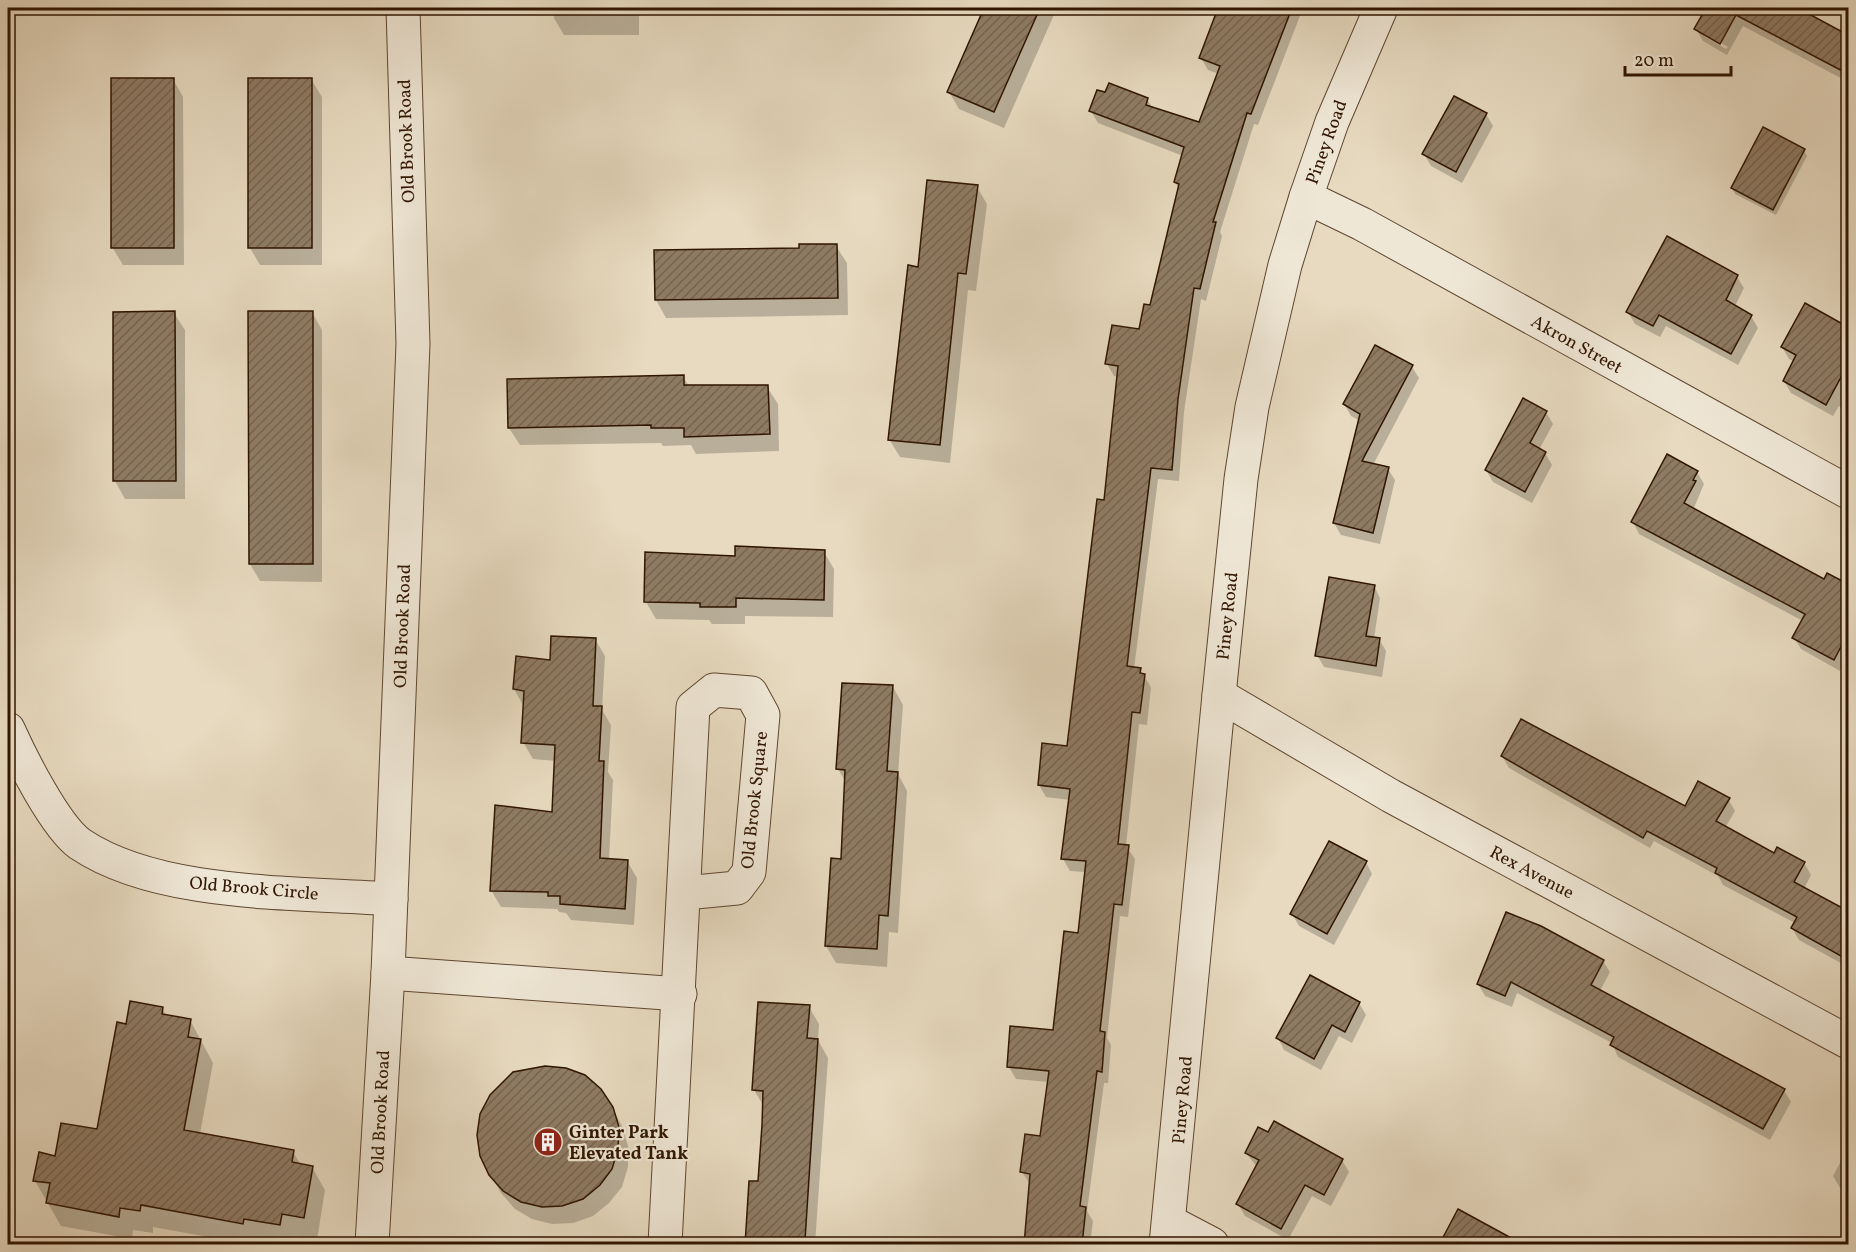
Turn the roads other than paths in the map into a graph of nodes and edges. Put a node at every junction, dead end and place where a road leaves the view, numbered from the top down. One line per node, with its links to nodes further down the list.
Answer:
1 (403, 8): 8 (street, Old Brook Road)
2 (1381, 8): 3 (street, Piney Road)
3 (1306, 197): 4 (street, Akron Street); 5 (street, Piney Road)
4 (1848, 492)
5 (1219, 695): 11 (street, Rex Avenue); 12 (street, Piney Road)
6 (8, 729): 8 (street, Old Brook Circle)
7 (685, 893): 7 (street, Old Brook Square); 10 (street, Old Brook Square)
8 (391, 899): 9 (street, Old Brook Road)
9 (388, 973): 10 (street); 13 (street, Old Brook Road)
10 (680, 994): 14 (street, Old Brook Square)
11 (1848, 1042)
12 (1168, 1233): 15 (street)
13 (372, 1245)
14 (665, 1245)
15 (1212, 1245)

